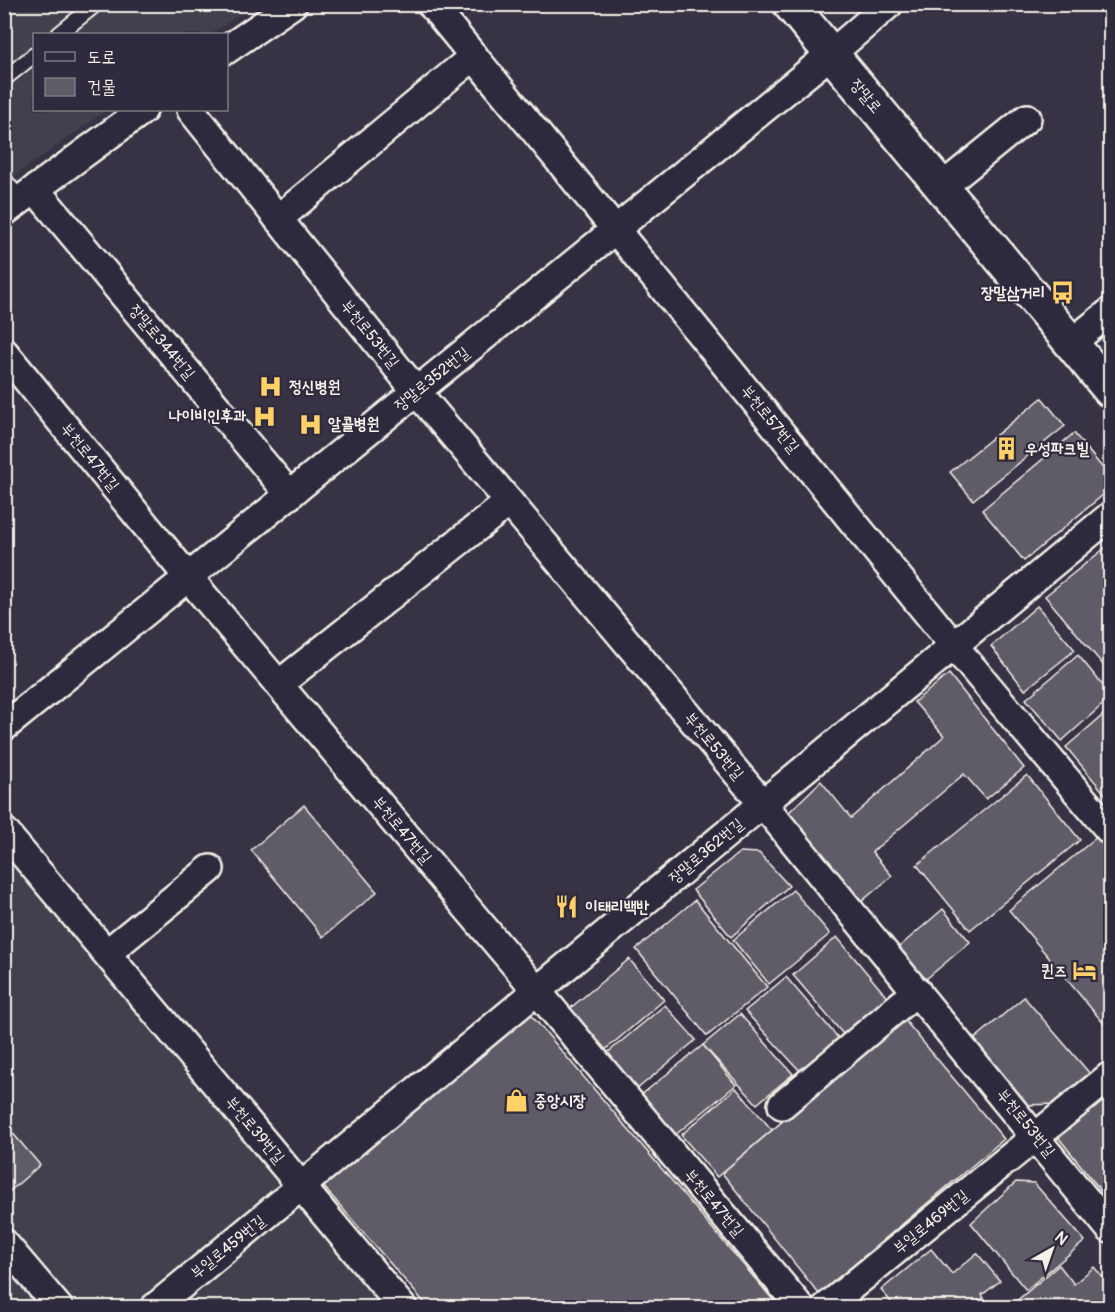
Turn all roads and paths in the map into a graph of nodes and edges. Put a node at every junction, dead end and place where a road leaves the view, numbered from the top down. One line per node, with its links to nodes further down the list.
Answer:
1 (96, 4): 6 (lane)
2 (294, 4): 7 (street)
3 (431, 4): 10 (street, 부천로57번길)
4 (790, 4): 8 (street, 장말로)
5 (889, 4): 8 (street, 장말로352번길)
6 (60, 33)
7 (228, 49)
8 (831, 54): 15 (street, 장말로); 18 (street, 장말로352번길)
9 (33, 56): 11 (lane)
10 (474, 56): 17 (street); 18 (street, 부천로57번길)
11 (4, 79)
12 (141, 111): 16 (street, 장말로344번길)
13 (192, 111): 17 (street, 부천로53번길)
14 (1027, 118): 15 (street)
15 (942, 187): 20 (street, 장말로)
16 (16, 195): 24 (street, 장말로344번길)
17 (279, 219): 23 (street, 부천로53번길)
18 (615, 229): 23 (street, 장말로352번길); 28 (street, 부천로57번길)
19 (1110, 312): 20 (street)
20 (1071, 343): 22 (street, 장말로)
21 (4, 352): 27 (street, 부천로47번길)
22 (1110, 390)
23 (416, 391): 24 (street, 장말로352번길); 25 (street, 부천로53번길)
24 (290, 495): 27 (street, 장말로352번길)
25 (509, 502): 29 (street); 31 (street, 부천로53번길)
26 (1110, 516): 28 (street, 장말로362번길)
27 (188, 577): 29 (street, 부천로47번길); 30 (street, 장말로352번길)
28 (954, 646): 31 (street, 장말로362번길); 33 (street, 부천로57번길)
29 (279, 684): 36 (street, 부천로47번길)
30 (4, 727)
31 (763, 804): 36 (street, 장말로362번길); 37 (street, 부천로53번길)
32 (4, 831): 35 (street, 부천로39번길)
33 (1110, 831)
34 (210, 869): 35 (street)
35 (107, 953): 41 (street, 부천로39번길)
36 (537, 991): 41 (street, 장말로362번길); 47 (street, 부천로47번길)
37 (917, 991): 39 (street); 40 (street, 부천로53번길)
38 (1110, 1076): 40 (street, 부일로469번길)
39 (783, 1105)
40 (1036, 1136): 42 (street, 부천로53번길); 48 (street, 부일로469번길)
41 (302, 1186): 45 (street, 부일로459번길); 46 (street, 부천로39번길)
42 (1110, 1228)
43 (4, 1243): 44 (street)
44 (59, 1308)
45 (154, 1308)
46 (403, 1308)
47 (801, 1308)
48 (825, 1308)

